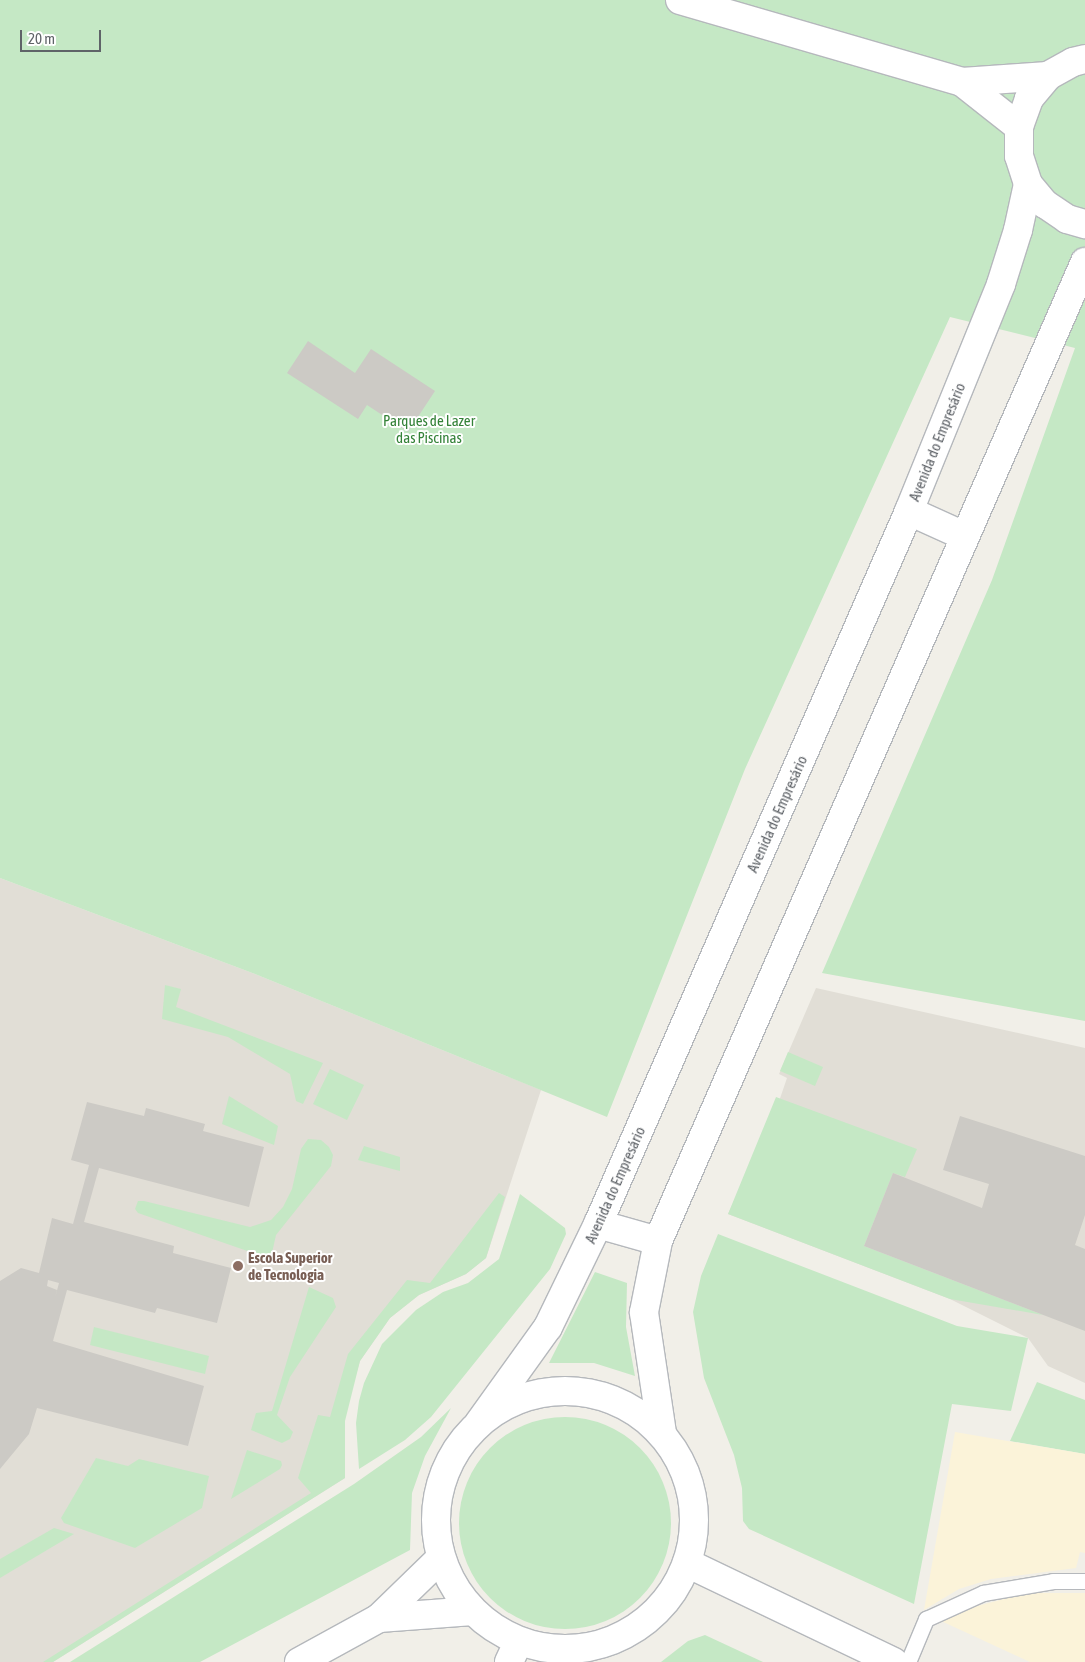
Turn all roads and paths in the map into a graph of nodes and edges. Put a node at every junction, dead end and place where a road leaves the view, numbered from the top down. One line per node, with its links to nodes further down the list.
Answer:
1 (680, 0): 4 (street)
2 (1085, 59): 3 (street)
3 (1048, 76): 4 (street); 5 (street)
4 (962, 82): 5 (street)
5 (1019, 126): 6 (street)
6 (1028, 184): 7 (street); 9 (street, Avenida do Empresário)
7 (1085, 224)
8 (1085, 262): 10 (street)
9 (909, 511): 10 (street); 11 (street, Avenida do Empresário)
10 (964, 536): 12 (street)
11 (598, 1224): 12 (street); 13 (street, Avenida do Empresário)
12 (658, 1241): 14 (street)
13 (479, 1423): 14 (street); 15 (street)
14 (662, 1433): 16 (street)
15 (441, 1558): 18 (street); 19 (street)
16 (687, 1563): 20 (street); 22 (street)
17 (1085, 1581): 23 (lane)
18 (473, 1611): 19 (street); 20 (street)
19 (379, 1618): 21 (street)
20 (514, 1652)
21 (299, 1662)
22 (894, 1662)
23 (908, 1662)

